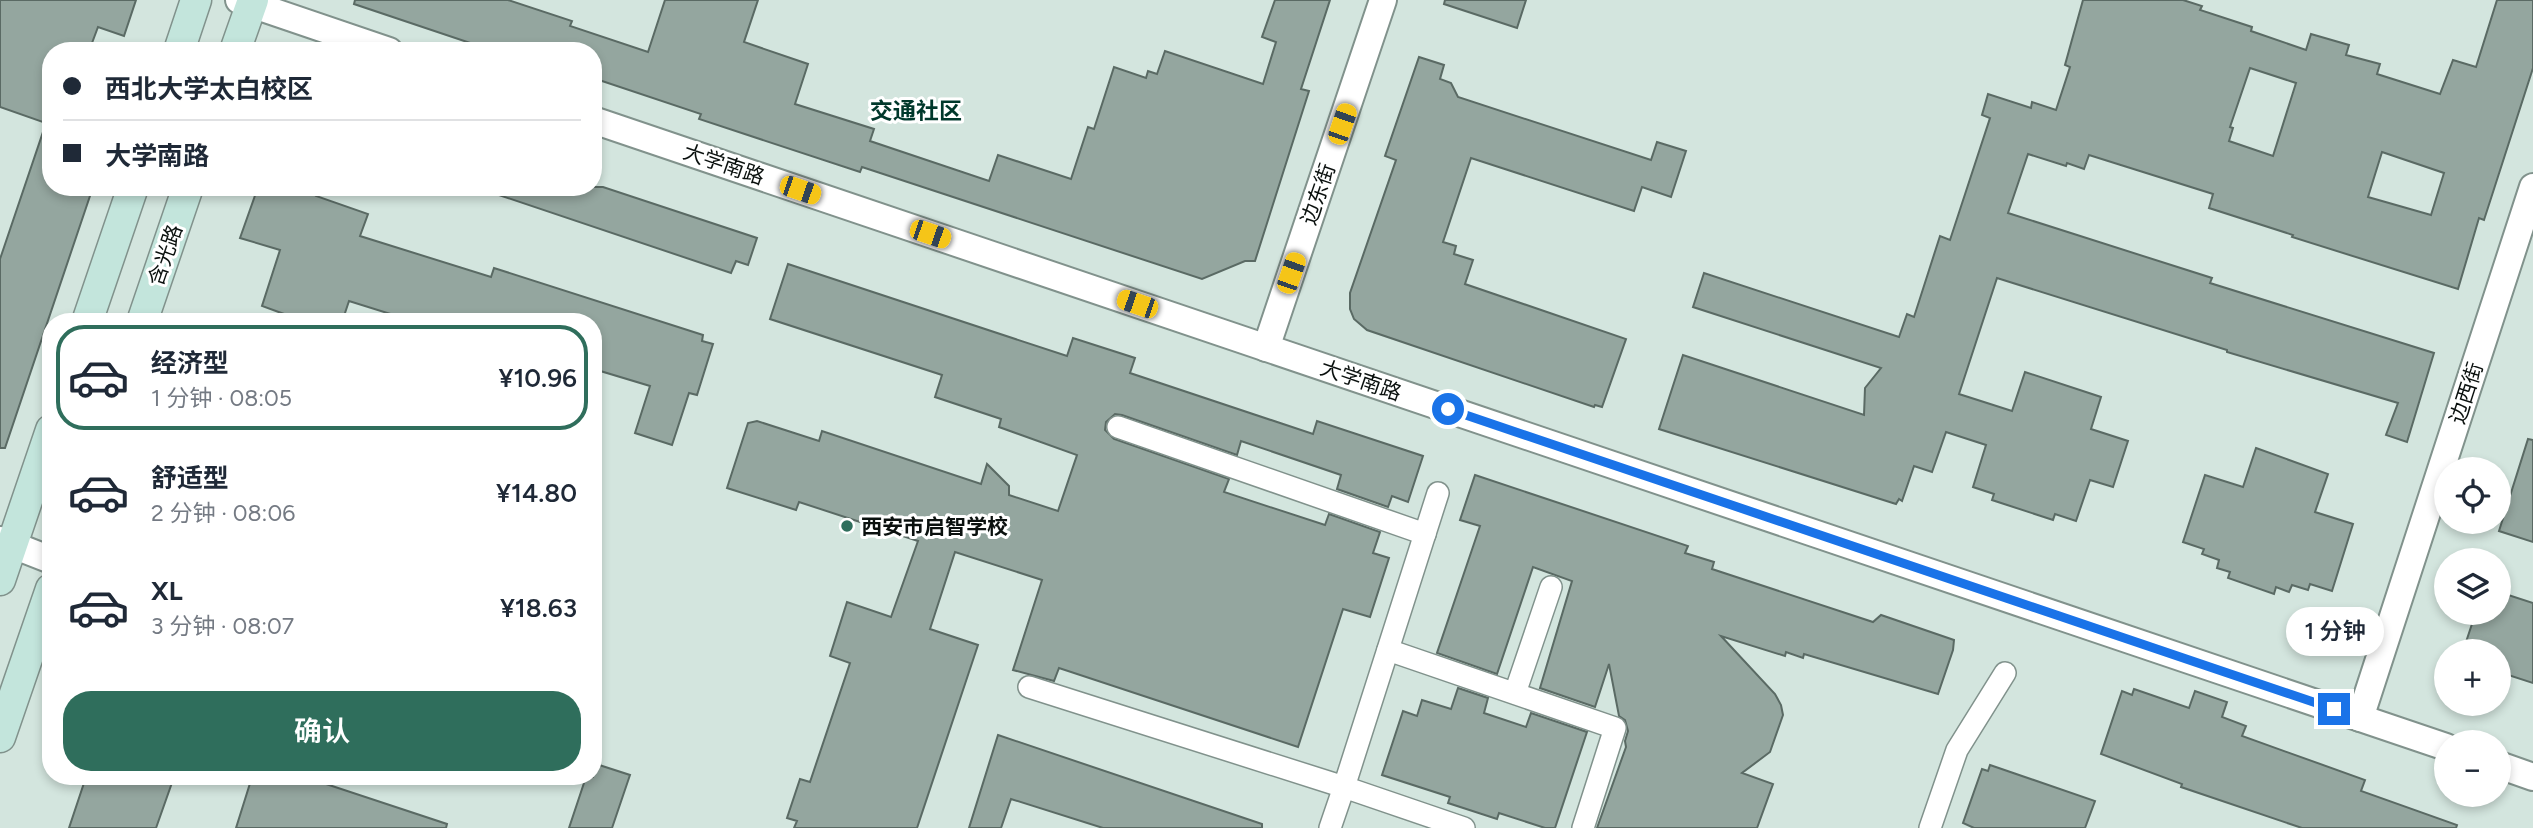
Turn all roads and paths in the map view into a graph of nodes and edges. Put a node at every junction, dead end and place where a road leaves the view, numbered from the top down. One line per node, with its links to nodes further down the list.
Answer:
1 (196, 0): 4 (main road)
2 (1383, 0): 13 (street, 边东街)
3 (247, 1): 5 (main road); 6 (street)
4 (182, 42)
5 (237, 42)
6 (363, 42)
7 (602, 123): 13 (street, 大学南路)
8 (2533, 187): 27 (street, 边西街)
9 (130, 196): 11 (main road)
10 (185, 196): 12 (main road, 含光路)
11 (90, 313)
12 (145, 313)
13 (1266, 348): 27 (street, 大学南路)
14 (1118, 428): 17 (street)
15 (42, 452): 18 (main road)
16 (1438, 493): 17 (street)
17 (1425, 534): 23 (street)
18 (6, 542): 19 (street); 20 (main road)
19 (42, 556)
20 (0, 580)
21 (1551, 587): 26 (street)
22 (42, 615): 28 (main road)
23 (1388, 650): 26 (street); 32 (street)
24 (2005, 673): 36 (street)
25 (1029, 687): 32 (street)
26 (1515, 693): 35 (street)
27 (2360, 718): 29 (street, 大学南路)
28 (0, 737)
29 (2434, 743)
30 (2511, 769): 31 (street)
31 (2533, 777)
32 (1344, 787): 33 (street); 34 (street)
33 (1330, 828)
34 (1464, 828)
35 (1583, 828)
36 (1930, 828)

